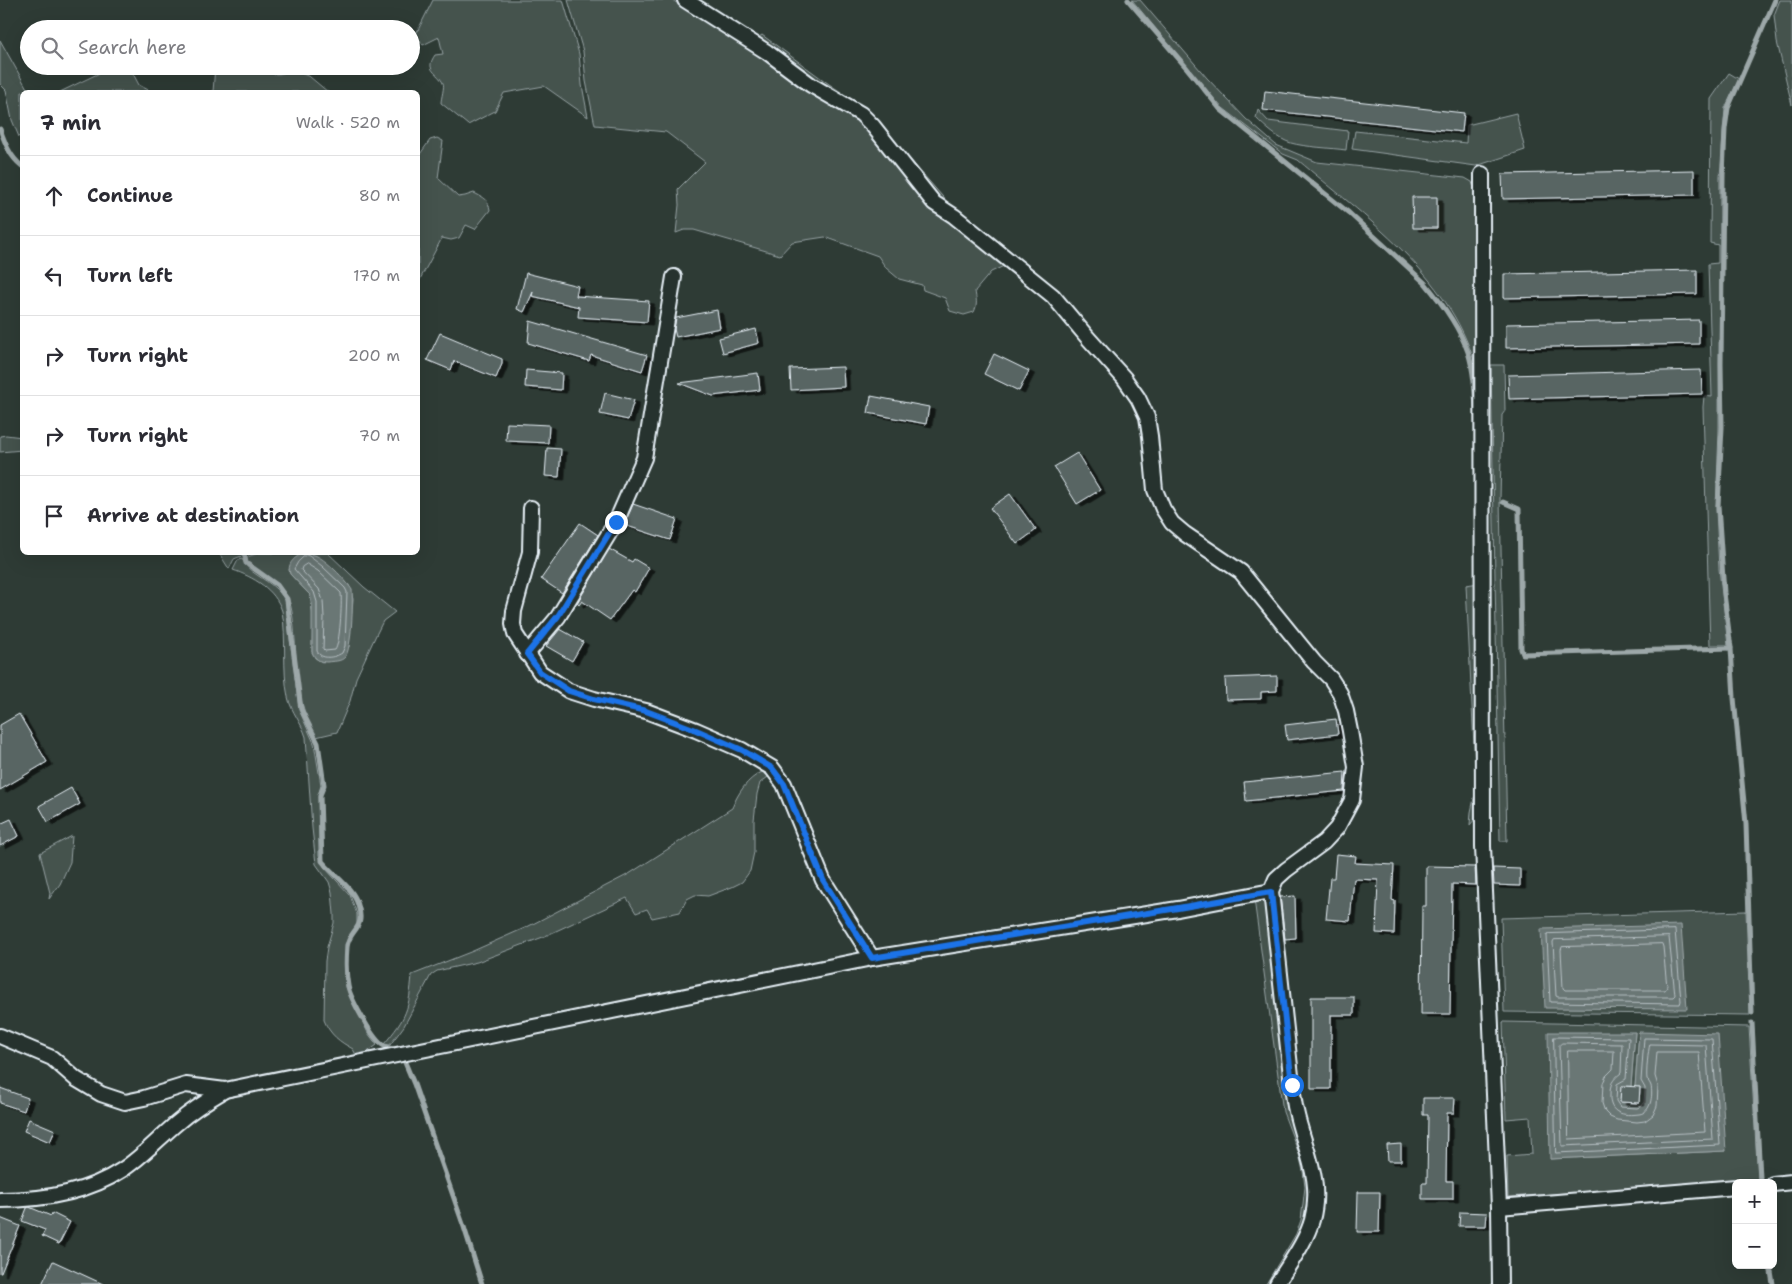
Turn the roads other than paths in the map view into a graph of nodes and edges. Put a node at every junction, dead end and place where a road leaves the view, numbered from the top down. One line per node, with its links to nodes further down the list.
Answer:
1 (685, 0): 6 (street)
2 (1482, 174): 14 (street)
3 (674, 277): 5 (street)
4 (531, 508): 5 (street)
5 (527, 654): 7 (street)
6 (1271, 892): 7 (street); 15 (street)
7 (872, 958): 9 (street)
8 (0, 1036): 9 (street)
9 (225, 1090): 13 (street)
10 (1792, 1182): 11 (street)
11 (1777, 1184)
12 (1732, 1187): 14 (street)
13 (0, 1200)
14 (1499, 1207): 16 (street)
15 (1277, 1284)
16 (1500, 1284)

